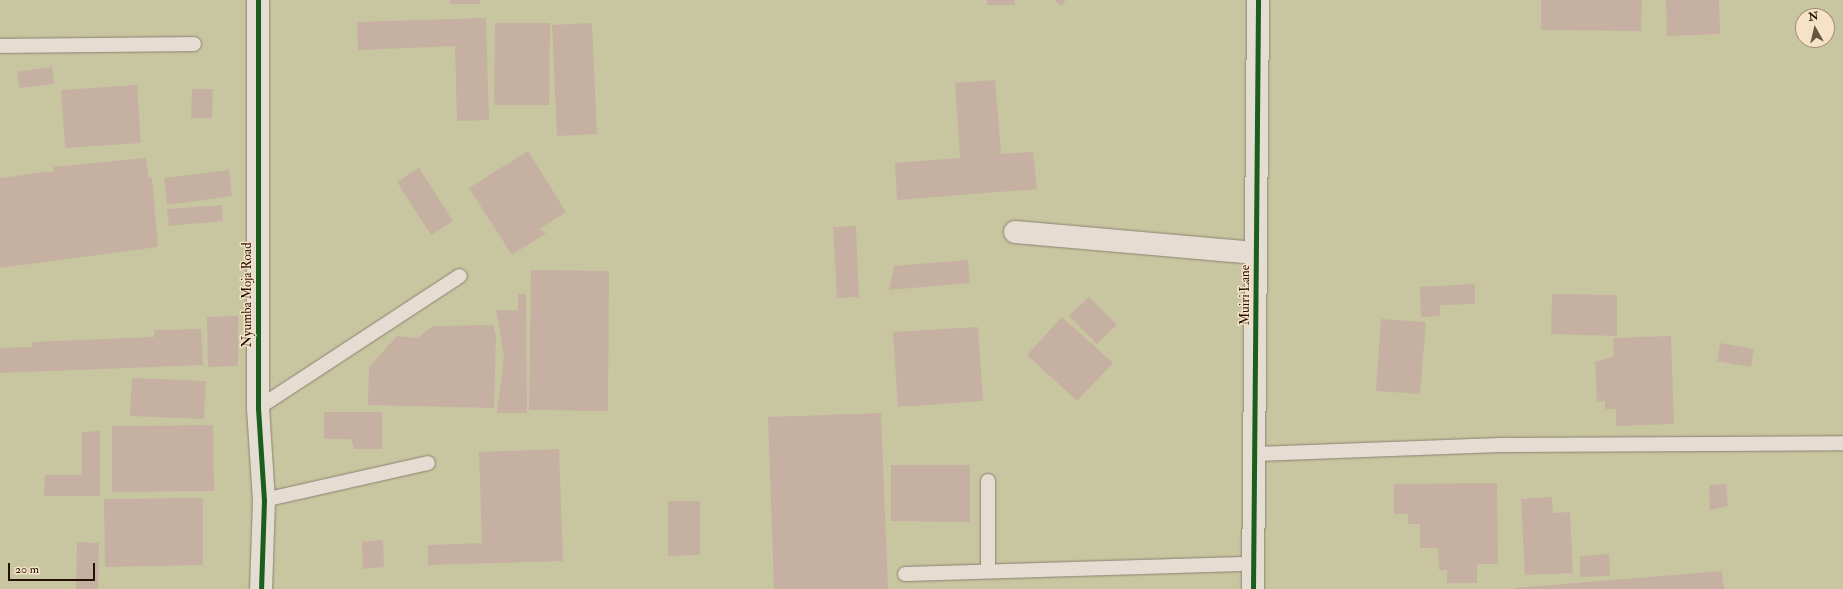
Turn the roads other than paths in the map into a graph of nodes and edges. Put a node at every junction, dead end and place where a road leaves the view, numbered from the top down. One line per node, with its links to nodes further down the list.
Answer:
1 (258, 0): 8 (street, Nyumba Moja Road)
2 (1258, 0): 6 (street, Muiri Lane)
3 (194, 44): 4 (lane)
4 (0, 46)
5 (1015, 232): 6 (street)
6 (1256, 253): 10 (street, Muiri Lane)
7 (460, 276): 8 (lane)
8 (258, 408): 13 (street, Nyumba Moja Road)
9 (1843, 443): 10 (lane)
10 (1256, 454): 14 (street, Muiri Lane)
11 (428, 464): 13 (lane)
12 (988, 481): 15 (lane)
13 (264, 500): 17 (street, Nyumba Moja Road)
14 (1252, 564): 15 (lane); 18 (street, Muiri Lane)
15 (988, 571): 16 (lane)
16 (905, 574)
17 (260, 589)
18 (1253, 589)

